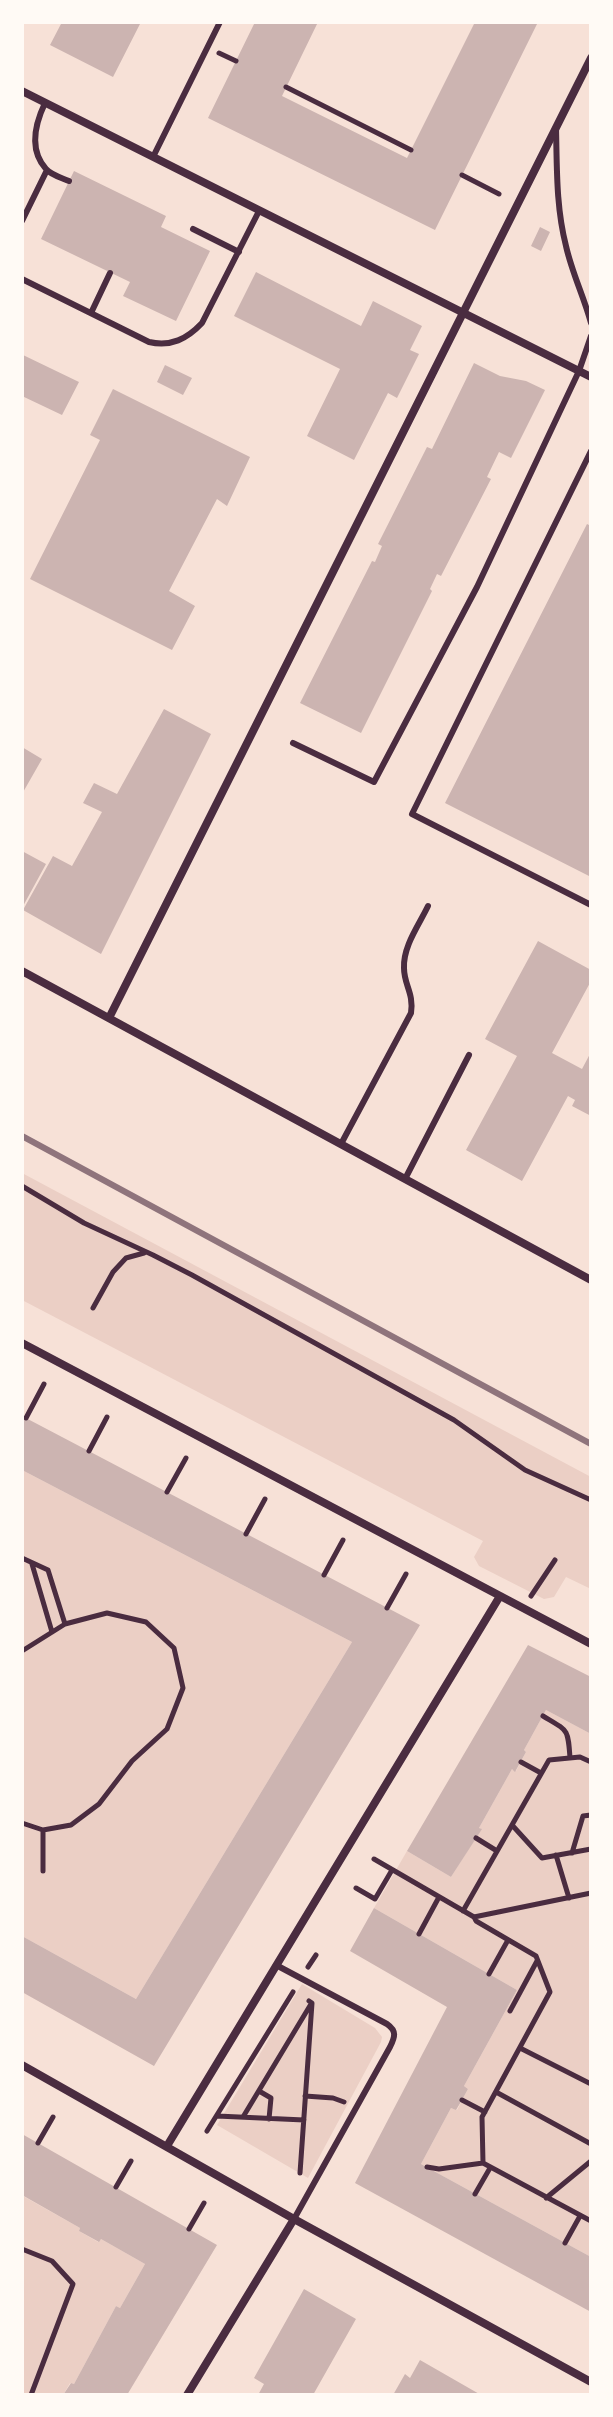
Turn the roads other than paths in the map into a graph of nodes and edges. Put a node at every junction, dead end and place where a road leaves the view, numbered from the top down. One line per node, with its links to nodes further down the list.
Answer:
1 (220, 22): 6 (lane)
2 (591, 58): 5 (street)
3 (22, 91): 4 (street)
4 (45, 103): 6 (street); 7 (lane)
5 (556, 127): 16 (street); 17 (lane)
6 (153, 157): 9 (street)
7 (47, 170): 8 (lane); 10 (lane)
8 (69, 181)
9 (259, 211): 12 (lane); 16 (street)
10 (22, 221)
11 (193, 229): 12 (lane)
12 (239, 252): 15 (lane)
13 (110, 273): 15 (lane)
14 (22, 279): 15 (lane)
15 (91, 313)
16 (463, 313): 19 (street); 26 (street)
17 (591, 323)
18 (591, 336): 19 (lane)
19 (579, 371): 20 (street); 22 (lane)
20 (591, 377)
21 (591, 451): 23 (lane)
22 (293, 743)
23 (591, 905)
24 (428, 906): 28 (lane)
25 (22, 971): 26 (street)
26 (109, 1018): 28 (street)
27 (469, 1055): 29 (lane)
28 (341, 1144): 29 (street)
29 (405, 1179): 30 (street)
30 (591, 1280)
31 (22, 1343): 32 (street)
32 (500, 1596): 33 (street); 34 (street)
33 (591, 1644)
34 (276, 1965): 36 (street); 37 (lane)
35 (22, 2065): 36 (street)
36 (167, 2146): 37 (street)
37 (294, 2219): 38 (street); 39 (street)
38 (591, 2382)
39 (187, 2395)

